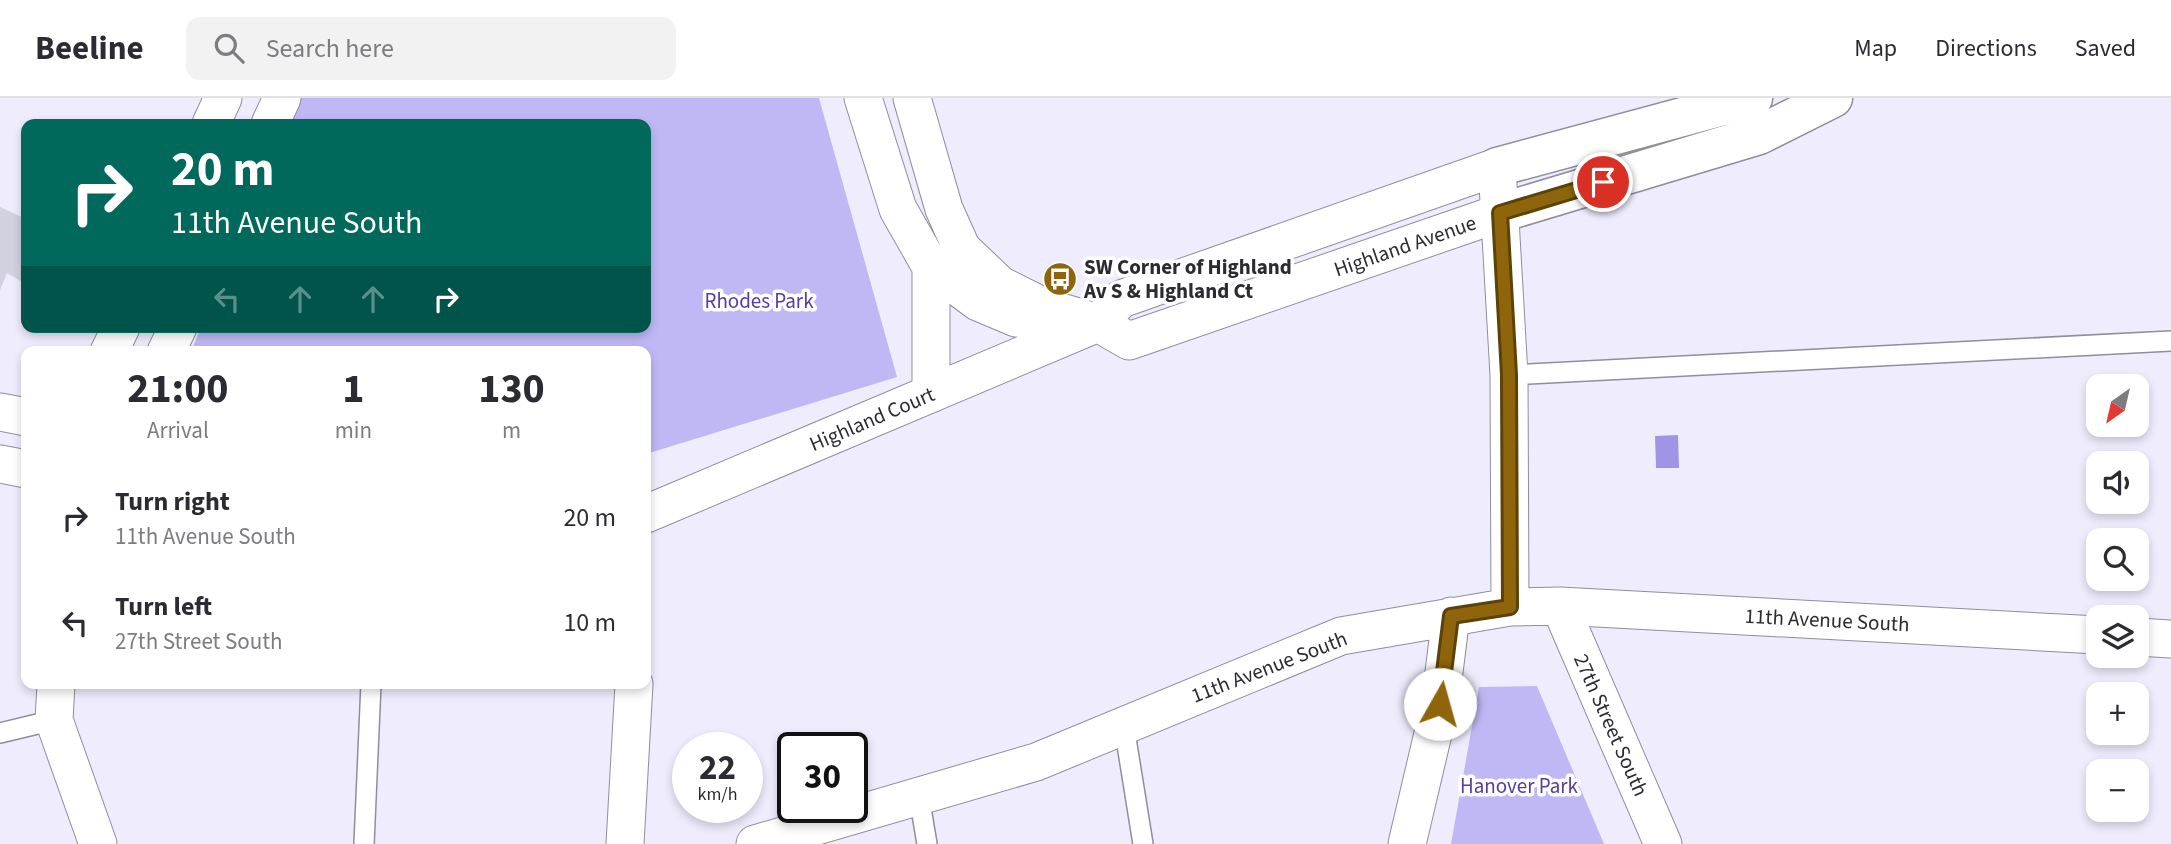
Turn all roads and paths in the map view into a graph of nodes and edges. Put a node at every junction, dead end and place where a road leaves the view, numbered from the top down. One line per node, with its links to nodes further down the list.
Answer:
1 (223, 98): 7 (street)
2 (282, 98): 8 (street)
3 (863, 98): 11 (street, Highland Avenue)
4 (912, 98): 12 (street, Highland Avenue)
5 (1753, 98): 9 (street, Highland Avenue)
6 (1833, 98): 10 (street, Highland Avenue)
7 (213, 119)
8 (272, 119)
9 (1497, 167): 10 (street); 12 (street, Highland Avenue)
10 (1500, 213): 12 (street, Highland Avenue); 14 (street)
11 (931, 267): 12 (street, Highland Avenue); 15 (street, Highland Avenue)
12 (1098, 323): 15 (street, Highland Court)
13 (2171, 341): 14 (lane)
14 (1509, 375): 22 (street)
15 (931, 394): 20 (street, Highland Court)
16 (0, 412): 17 (street)
17 (21, 416)
18 (0, 464): 19 (street)
19 (21, 468)
20 (651, 511)
21 (1560, 606): 22 (street, 11th Avenue South); 24 (street, 11th Avenue South); 41 (street, 27th Street South)
22 (1510, 607): 23 (street, 11th Avenue South)
23 (1451, 616): 31 (street, 11th Avenue South); 40 (street)
24 (2086, 634)
25 (2149, 638): 26 (street)
26 (2171, 639)
27 (55, 689): 30 (street)
28 (371, 689): 35 (lane)
29 (634, 689): 36 (street)
30 (54, 720): 32 (lane); 34 (street)
31 (1124, 726): 33 (street, 11th Avenue South); 39 (lane)
32 (0, 733)
33 (919, 796): 37 (street, 11th Avenue South); 38 (lane)
34 (98, 844)
35 (363, 844)
36 (625, 844)
37 (755, 844)
38 (927, 844)
39 (1143, 844)
40 (1407, 844)
41 (1664, 844)

